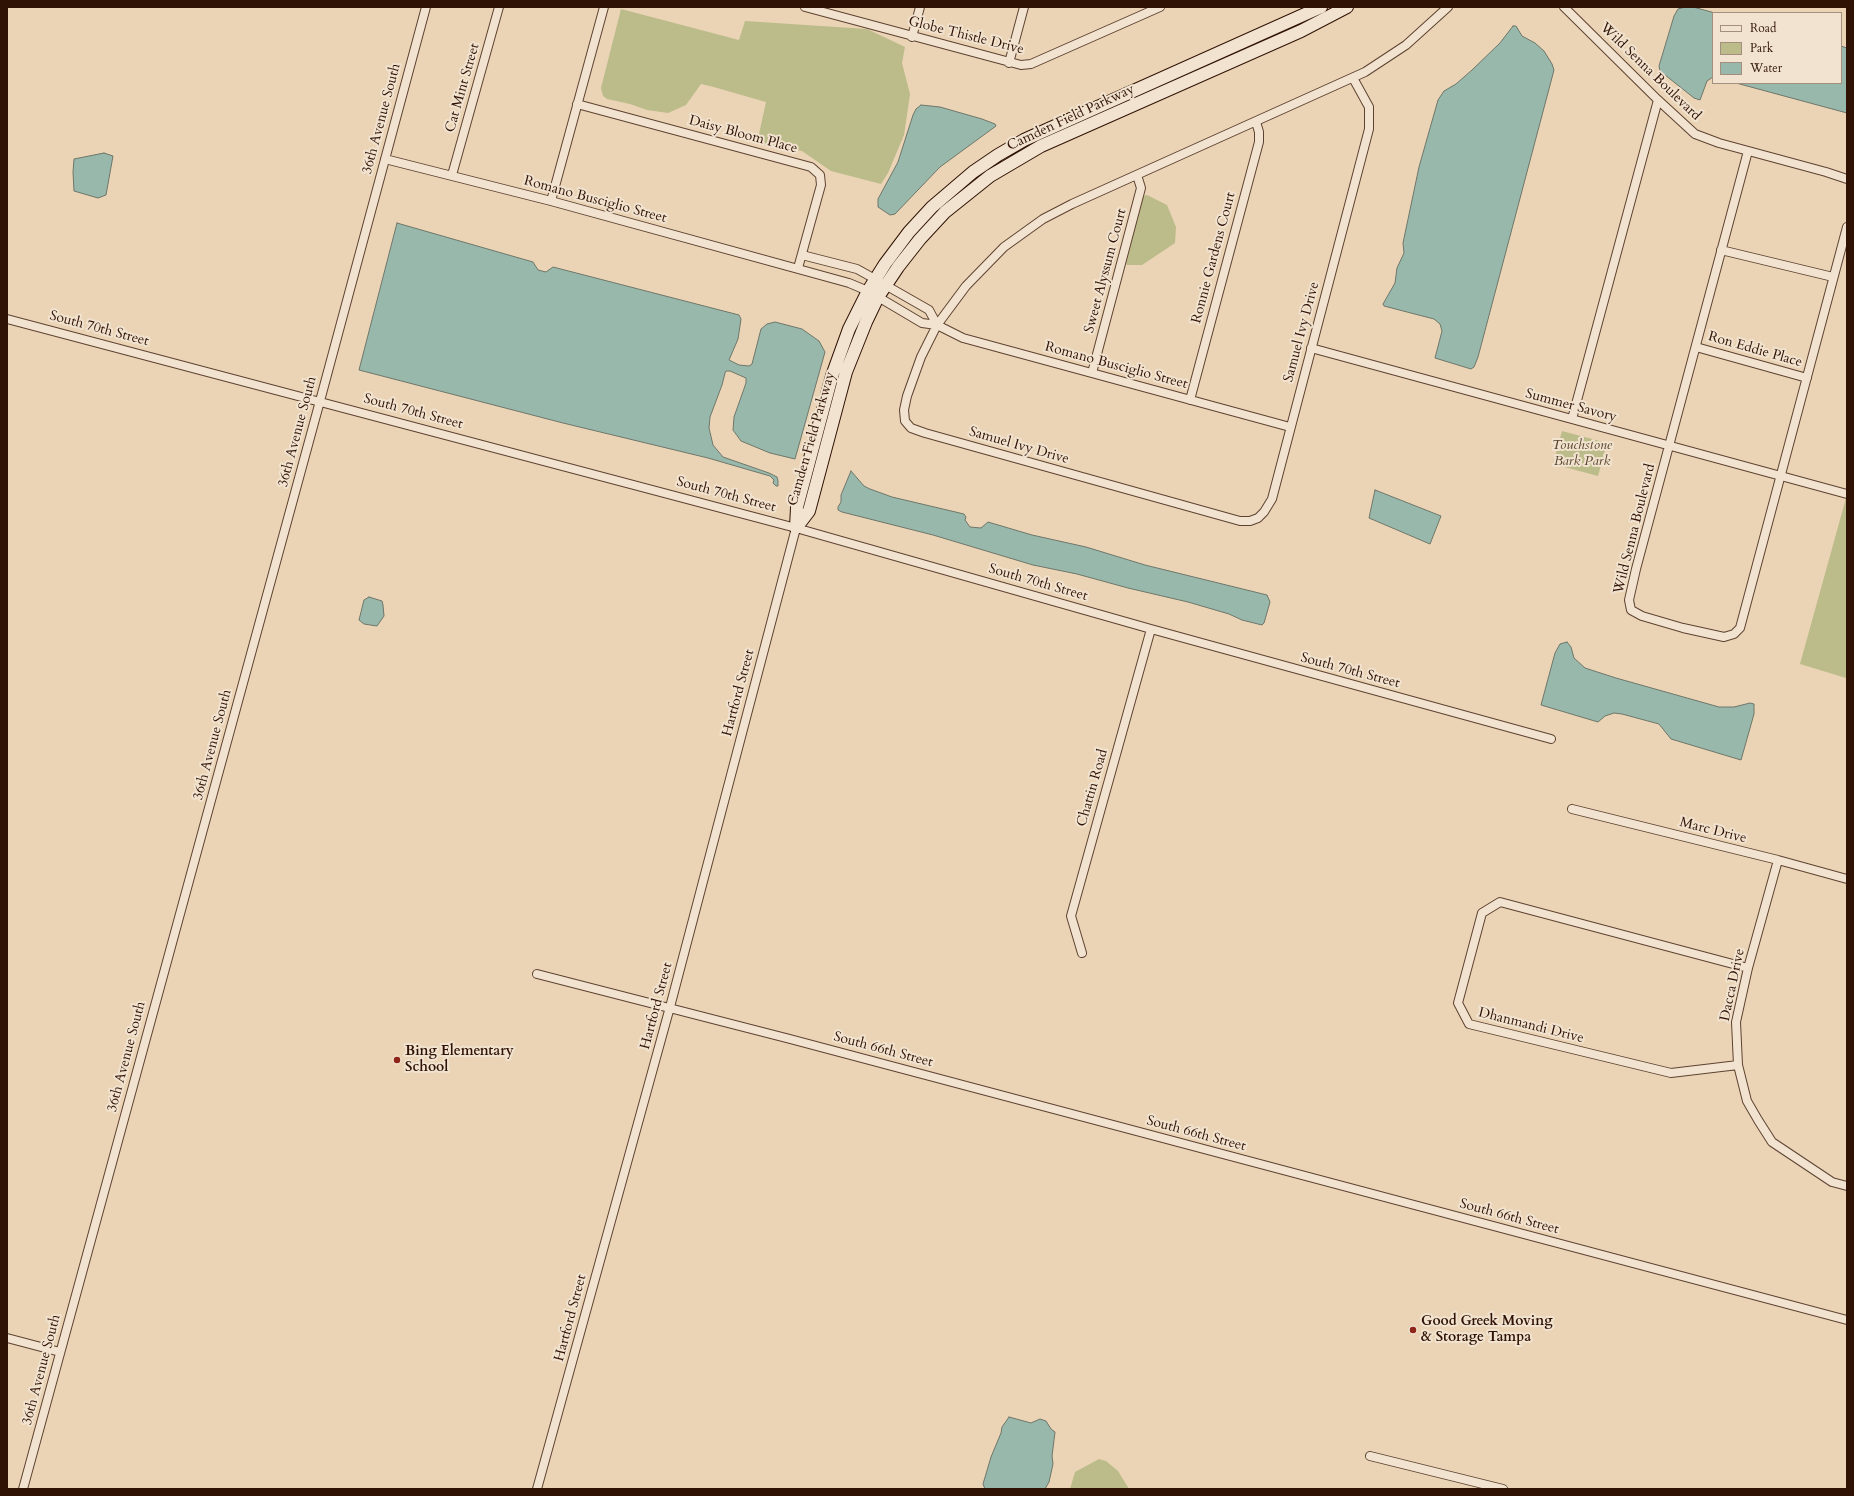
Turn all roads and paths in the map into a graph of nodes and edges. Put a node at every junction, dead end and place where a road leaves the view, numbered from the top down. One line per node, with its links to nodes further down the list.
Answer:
1 (426, 7): 21 (street, 36th Avenue South)
2 (499, 7): 22 (street, Cat Mint Street)
3 (604, 7): 18 (street)
4 (805, 7): 12 (street, Globe Thistle Drive)
5 (920, 7): 14 (street)
6 (1024, 7): 15 (street)
7 (1160, 7): 13 (street, Globe Thistle Drive)
8 (1321, 7): 31 (street, Camden Field Parkway)
9 (1347, 7): 31 (street, Camden Field Parkway)
10 (1448, 7): 16 (street, Samuel Ivy Drive)
11 (1564, 7): 17 (street, Wild Senna Boulevard)
12 (814, 8): 14 (street, Globe Thistle Drive)
13 (1149, 10): 15 (street, Globe Thistle Drive)
14 (912, 37): 15 (street, Globe Thistle Drive)
15 (1009, 63)
16 (1353, 78): 19 (street, Samuel Ivy Drive); 37 (street, Samuel Ivy Drive)
17 (1658, 100): 20 (street, Wild Senna Boulevard); 42 (street)
18 (577, 104): 25 (street); 28 (street, Daisy Bloom Place)
19 (1256, 122): 23 (street, Samuel Ivy Drive); 40 (street, Ronnie Gardens Court)
20 (1748, 151): 24 (street, Wild Senna Boulevard); 27 (street, Wild Senna Boulevard)
21 (385, 159): 22 (street, Romano Busciglio Street); 41 (street, 36th Avenue South)
22 (452, 175): 25 (street, Romano Busciglio Street)
23 (1137, 175): 35 (street, Samuel Ivy Drive); 38 (street, Sweet Alyssum Court)
24 (1847, 179)
25 (551, 202): 29 (street, Romano Busciglio Street)
26 (1847, 227): 30 (street, Wild Senna Boulevard)
27 (1721, 250): 30 (street); 36 (street, Wild Senna Boulevard)
28 (802, 255): 29 (street); 31 (street)
29 (798, 268): 32 (street, Romano Busciglio Street)
30 (1833, 277): 39 (street, Wild Senna Boulevard)
31 (880, 282): 32 (street, Camden Field Parkway); 33 (street, Camden Field Parkway); 35 (street)
32 (868, 291): 33 (street, Romano Busciglio Street); 47 (street, Camden Field Parkway)
33 (878, 297): 35 (street, Romano Busciglio Street); 47 (street, Camden Field Parkway)
34 (7, 319): 41 (street, South 70th Street)
35 (937, 325): 38 (street, Romano Busciglio Street); 43 (street, Samuel Ivy Drive)
36 (1696, 347): 39 (street, Ron Eddie Place); 44 (street, Wild Senna Boulevard)
37 (1311, 348): 42 (street, Summer Savory); 43 (street, Samuel Ivy Drive)
38 (1092, 373): 40 (street, Romano Busciglio Street)
39 (1807, 378): 45 (street, Wild Senna Boulevard)
40 (1190, 400): 43 (street, Romano Busciglio Street)
41 (320, 401): 47 (street, South 70th Street); 61 (street, 36th Avenue South)
42 (1572, 419): 44 (street, Summer Savory)
43 (1290, 427)
44 (1669, 446): 45 (street, Summer Savory); 45 (street, Wild Senna Boulevard)
45 (1781, 475): 46 (street, Summer Savory)
46 (1847, 494)
47 (796, 528): 48 (street, South 70th Street); 56 (street, Hartford Street)
48 (1151, 630): 49 (street, South 70th Street); 53 (street, Chattin Road)
49 (1551, 739)
50 (1572, 809): 51 (street, Marc Drive)
51 (1778, 860): 52 (street, Marc Drive); 54 (street, Dacca Drive)
52 (1847, 879)
53 (1082, 953)
54 (1748, 968): 57 (street, Dacca Drive); 57 (street, Dhanmandi Drive)
55 (537, 974): 56 (street, South 66th Street)
56 (670, 1007): 59 (street, South 66th Street); 64 (street, Hartford Street)
57 (1738, 1065): 58 (street, Dacca Drive)
58 (1847, 1186)
59 (1847, 1320)
60 (7, 1338): 61 (street)
61 (60, 1352): 63 (street, 36th Avenue South)
62 (1370, 1456): 65 (street)
63 (23, 1489)
64 (537, 1489)
65 (1503, 1489)

